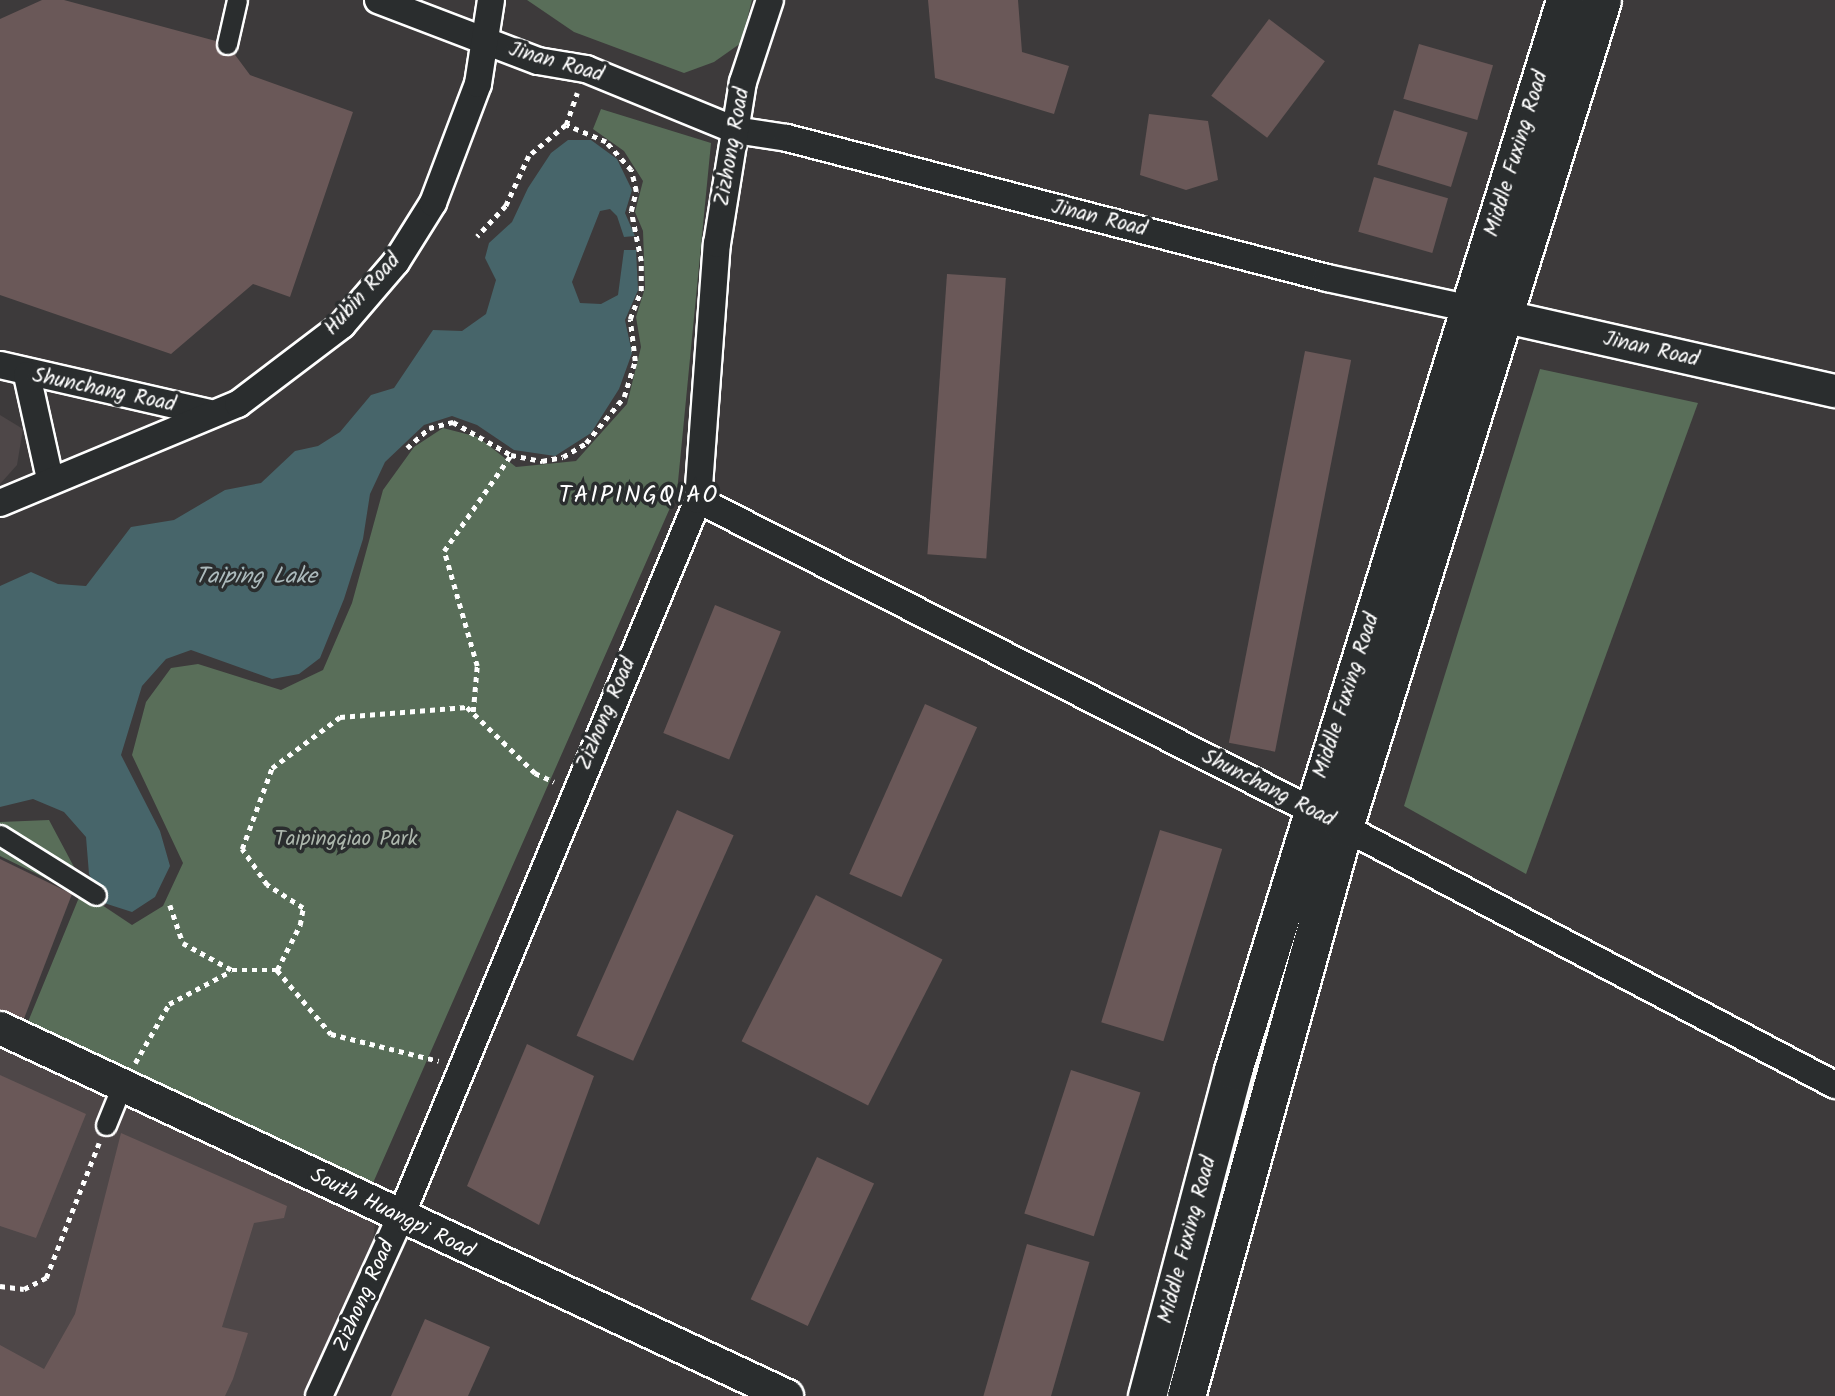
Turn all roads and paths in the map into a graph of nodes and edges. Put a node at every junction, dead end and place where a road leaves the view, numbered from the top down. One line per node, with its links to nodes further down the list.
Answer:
1 (237, 0): 8 (street)
2 (378, 0): 7 (street, Jinan Road)
3 (491, 0): 7 (street, Hubin Road)
4 (770, 0): 11 (street, Zizhong Road)
5 (1564, 0): 13 (main road, Middle Fuxing Road)
6 (1602, 0): 14 (main road, Middle Fuxing Road)
7 (486, 43): 9 (street, Jinan Road); 18 (street, Hubin Road)
8 (226, 44)
9 (586, 69): 10 (path); 11 (street, Jinan Road)
10 (566, 125): 12 (path); 20 (path)
11 (734, 130): 13 (street, Jinan Road); 22 (street, Zizhong Road)
12 (477, 237)
13 (1469, 308): 14 (street, Jinan Road); 26 (main road, Middle Fuxing Road)
14 (1507, 317): 17 (street, Jinan Road); 27 (main road, Middle Fuxing Road)
15 (0, 365): 16 (street, Shunchang Road)
16 (27, 375): 18 (street, Shunchang Road); 21 (street)
17 (1835, 391)
18 (209, 413): 21 (street, Hubin Road)
19 (407, 448): 20 (path)
20 (511, 455): 24 (path)
21 (50, 480): 23 (street, Hubin Road)
22 (698, 500): 25 (street, Zizhong Road); 26 (street, Shunchang Road)
23 (0, 503)
24 (473, 713): 25 (path); 32 (path)
25 (574, 791): 34 (street, Zizhong Road)
26 (1311, 810): 27 (street, Shunchang Road); 42 (main road, Middle Fuxing Road)
27 (1344, 827): 36 (street, Shunchang Road); 43 (main road, Middle Fuxing Road)
28 (0, 835): 29 (street)
29 (96, 895)
30 (170, 905): 31 (path)
31 (232, 970): 32 (path); 35 (path)
32 (276, 970): 34 (path)
33 (0, 1028): 35 (street, South Huangpi Road)
34 (461, 1067): 38 (street, Zizhong Road)
35 (123, 1083): 37 (street); 38 (street, South Huangpi Road)
36 (1835, 1086)
37 (106, 1125): 39 (path)
38 (400, 1218): 40 (street, Zizhong Road); 41 (street, South Huangpi Road)
39 (0, 1286)
40 (319, 1396)
41 (787, 1396)
42 (1147, 1396)
43 (1186, 1396)

